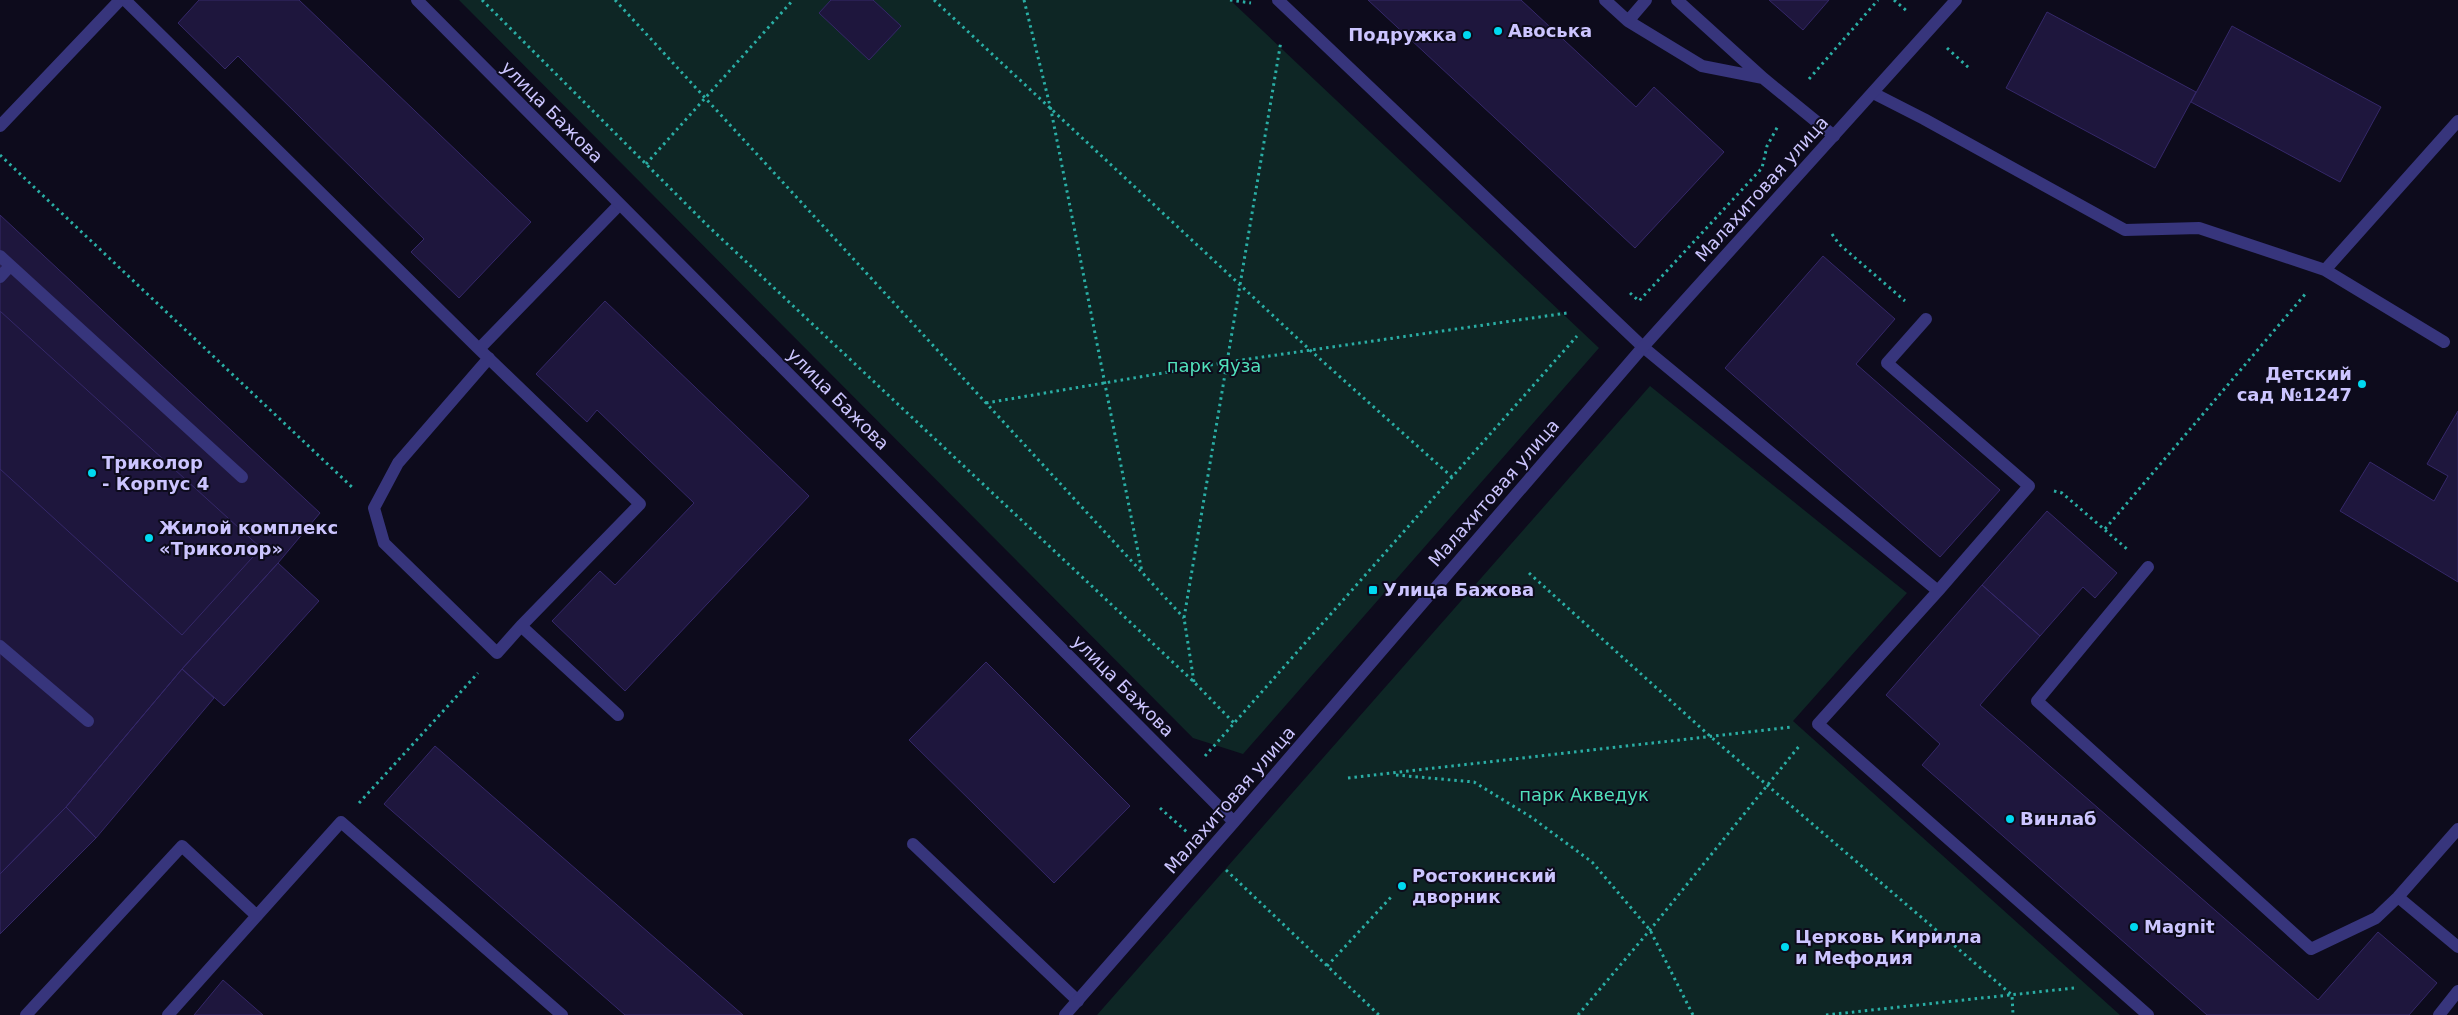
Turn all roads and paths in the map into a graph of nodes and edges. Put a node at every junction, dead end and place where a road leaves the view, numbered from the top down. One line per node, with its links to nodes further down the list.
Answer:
1 (120, 0): 23 (street)
2 (126, 0): 40 (street)
3 (416, 0): 27 (street, улица Бажова)
4 (482, 0): 26 (path)
5 (615, 0): 19 (path)
6 (793, 0): 19 (path)
7 (934, 0): 21 (path)
8 (1024, 0): 21 (path)
9 (1230, 0): 15 (path)
10 (1605, 0): 16 (street)
11 (1646, 0): 16 (street)
12 (1677, 0): 17 (street)
13 (1878, 0): 20 (path)
14 (1956, 0): 18 (street, Малахитовая улица)
15 (1282, 4): 33 (path); 35 (street)
16 (1628, 21): 17 (street)
17 (1763, 78): 20 (street)
18 (1872, 93): 24 (street, Малахитовая улица); 31 (street)
19 (706, 98): 26 (path); 45 (path)
20 (1790, 100): 24 (street); 34 (path)
21 (1051, 110): 33 (path); 44 (path)
22 (2458, 121): 31 (street)
23 (0, 126)
24 (1834, 136): 39 (street, Малахитовая улица)
25 (0, 155): 49 (path)
26 (646, 164): 59 (path)
27 (619, 205): 40 (street); 71 (street, улица Бажова)
28 (1832, 234): 36 (path)
29 (0, 256): 30 (street)
30 (10, 266): 32 (street); 46 (street)
31 (2325, 270): 38 (street); 50 (path)
32 (0, 277)
33 (1241, 284): 41 (path); 43 (path)
34 (1627, 291)
35 (1602, 308): 39 (street); 41 (path)
36 (1926, 319): 48 (street)
37 (1577, 336): 47 (path)
38 (2444, 342)
39 (1643, 347): 54 (street); 71 (street, Малахитовая улица)
40 (479, 349): 42 (street)
41 (1310, 350): 43 (path); 47 (path)
42 (489, 358): 49 (street); 56 (street)
43 (1228, 362): 44 (path); 55 (path)
44 (1105, 383): 45 (path); 52 (path)
45 (986, 403): 52 (path)
46 (242, 477)
47 (1452, 477): 62 (path)
48 (2030, 486): 50 (path); 54 (street)
49 (374, 508): 56 (street)
50 (2104, 529): 51 (path)
51 (2148, 567): 76 (street)
52 (1142, 572): 55 (path)
53 (1529, 573): 64 (path)
54 (1938, 591): 63 (street)
55 (1184, 618): 59 (path)
56 (521, 626): 60 (street)
57 (0, 646): 61 (street)
58 (471, 680): 70 (path)
59 (1194, 682): 62 (path)
60 (618, 716)
61 (88, 721)
62 (1234, 723): 65 (path)
63 (1818, 724): 64 (path); 68 (path); 81 (street)
64 (1711, 737): 66 (path); 68 (path)
65 (1220, 739)
66 (1388, 774): 67 (path); 78 (path)
67 (1348, 778)
68 (1767, 785): 78 (path); 83 (path)
69 (1160, 808): 74 (path)
70 (341, 822): 77 (street); 87 (street)
71 (1234, 822): 74 (street, Малахитовая улица)
72 (2458, 829): 76 (street)
73 (913, 844): 84 (street)
74 (1208, 852): 80 (path); 84 (street, Малахитовая улица)
75 (1393, 894): 80 (path)
76 (2398, 897): 79 (street)
77 (257, 916): 85 (street); 86 (street)
78 (1650, 930): 90 (path); 91 (path)
79 (2458, 947)
80 (1327, 966): 89 (path)
81 (2112, 984): 83 (path); 94 (street)
82 (2458, 991): 95 (street)
83 (2012, 995): 92 (path); 93 (path)
84 (1078, 1001): 88 (street, Малахитовая улица)
85 (26, 1015)
86 (168, 1015)
87 (562, 1015)
88 (1065, 1015)
89 (1379, 1015)
90 (1578, 1015)
91 (1693, 1015)
92 (1826, 1015)
93 (2013, 1015)
94 (2148, 1015)
95 (2439, 1015)

